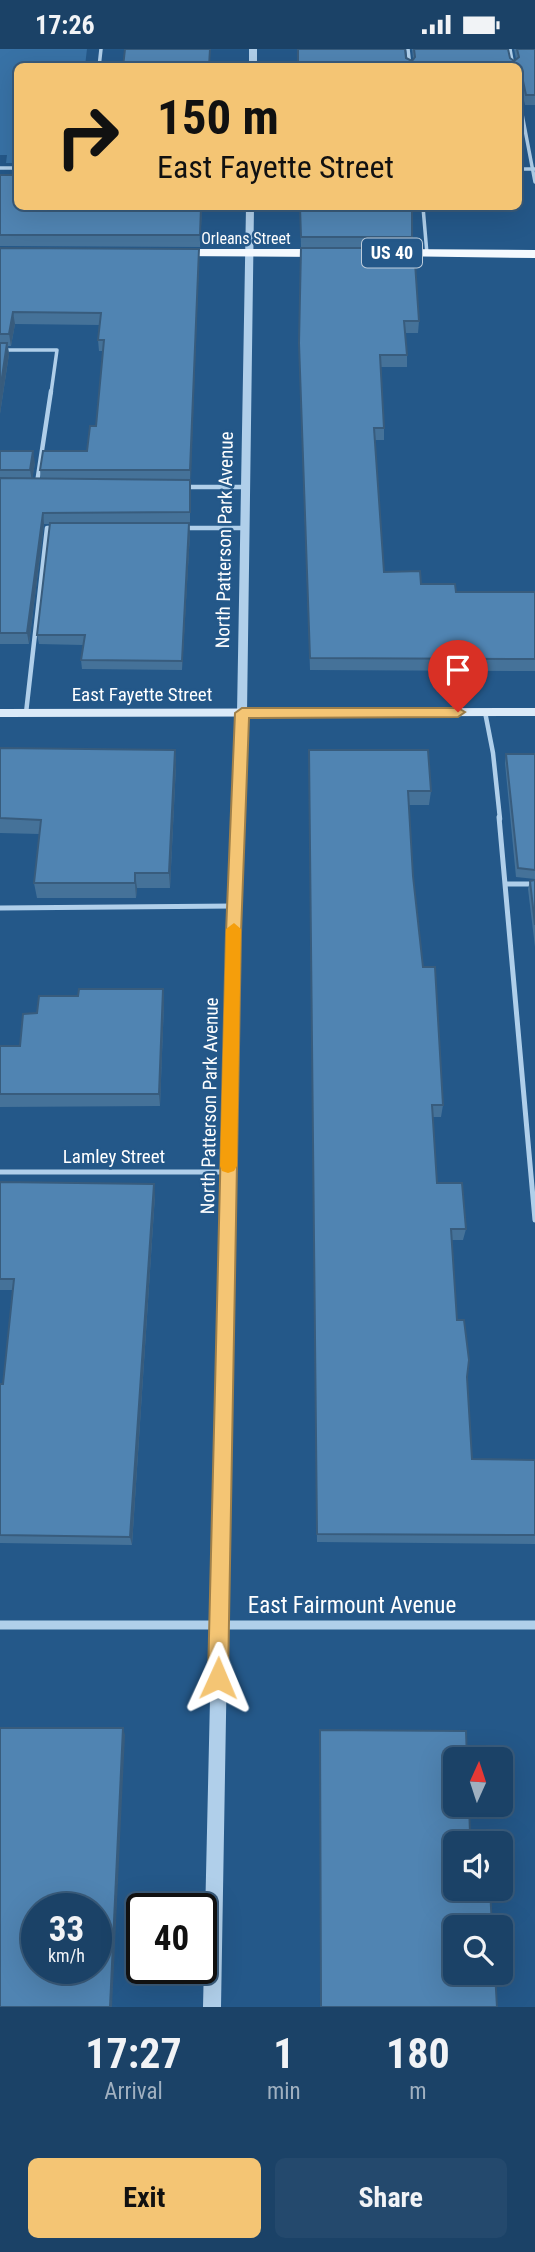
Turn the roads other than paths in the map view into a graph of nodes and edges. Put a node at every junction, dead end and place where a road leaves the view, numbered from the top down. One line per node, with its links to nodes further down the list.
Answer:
1 (522, 112): 2 (lane)
2 (534, 169): 3 (lane)
3 (535, 182)
4 (250, 210): 7 (street, North Patterson Park Avenue)
5 (423, 210): 10 (lane)
6 (159, 253): 7 (main road, Orleans Street / US 40)
7 (249, 253): 8 (main road, Orleans Street / US 40); 15 (street, North Patterson Park Avenue)
8 (338, 253)
9 (376, 253): 10 (main road, US 40)
10 (427, 254): 11 (main road, US 40)
11 (535, 254)
12 (0, 350): 13 (lane)
13 (50, 487)
14 (172, 487): 15 (lane)
15 (245, 487): 18 (street, North Patterson Park Avenue)
16 (60, 528): 22 (lane)
17 (184, 528): 18 (lane)
18 (245, 529): 23 (street, North Patterson Park Avenue)
19 (485, 712): 20 (main road, East Fayette Street); 23 (main road, East Fayette Street); 24 (lane)
20 (535, 712)
21 (0, 713): 22 (main road, East Fayette Street)
22 (26, 713): 23 (main road, East Fayette Street)
23 (242, 713): 26 (street, North Patterson Park Avenue)
24 (506, 884): 25 (lane); 30 (lane)
25 (535, 884)
26 (234, 906): 27 (lane); 29 (street, North Patterson Park Avenue)
27 (0, 908)
28 (0, 1172): 29 (lane, Lamley Street)
29 (228, 1172): 31 (street, North Patterson Park Avenue)
30 (535, 1220)
31 (219, 1624): 32 (street, East Fairmount Avenue); 33 (street, East Fairmount Avenue); 34 (street, North Patterson Park Avenue)
32 (0, 1625)
33 (535, 1625)
34 (212, 2007)

